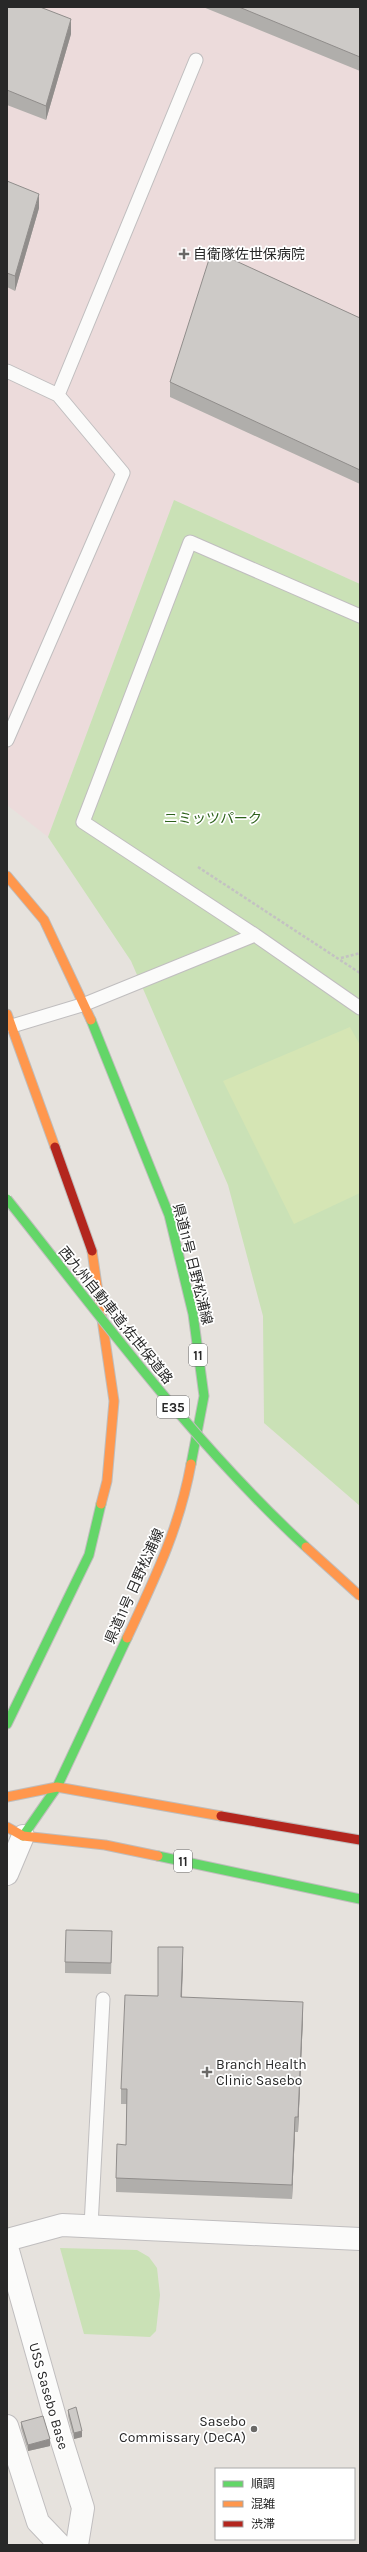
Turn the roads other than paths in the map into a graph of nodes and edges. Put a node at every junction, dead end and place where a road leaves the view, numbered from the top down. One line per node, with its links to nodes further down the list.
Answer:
1 (196, 60): 3 (lane)
2 (7, 370): 3 (lane)
3 (58, 395): 5 (lane)
4 (360, 616): 7 (lane)
5 (7, 740)
6 (7, 876): 8 (main road, 県道11号 日野松浦線 / 11)
7 (255, 935): 8 (lane); 9 (lane)
8 (85, 1004): 10 (lane); 14 (main road, 県道11号 日野松浦線 / 11)
9 (360, 1008)
10 (10, 1020): 13 (main road)
11 (7, 1199): 12 (main road, 西九州自動車道;佐世保道路 / E35, bridge)
12 (360, 1596)
13 (7, 1724)
14 (57, 1788): 15 (main road); 16 (main road, 県道11号 日野松浦線 / 11); 17 (main road)
15 (7, 1797)
16 (15, 1831): 18 (street); 19 (main road, 11)
17 (360, 1840)
18 (7, 1874)
19 (360, 1899)
20 (103, 1999): 21 (lane)
21 (91, 2226): 22 (street); 23 (street)
22 (360, 2239)
23 (7, 2240)
24 (7, 2247): 27 (street, USS Sasebo Base)
25 (7, 2426): 26 (street)
26 (60, 2545)
27 (77, 2545)

